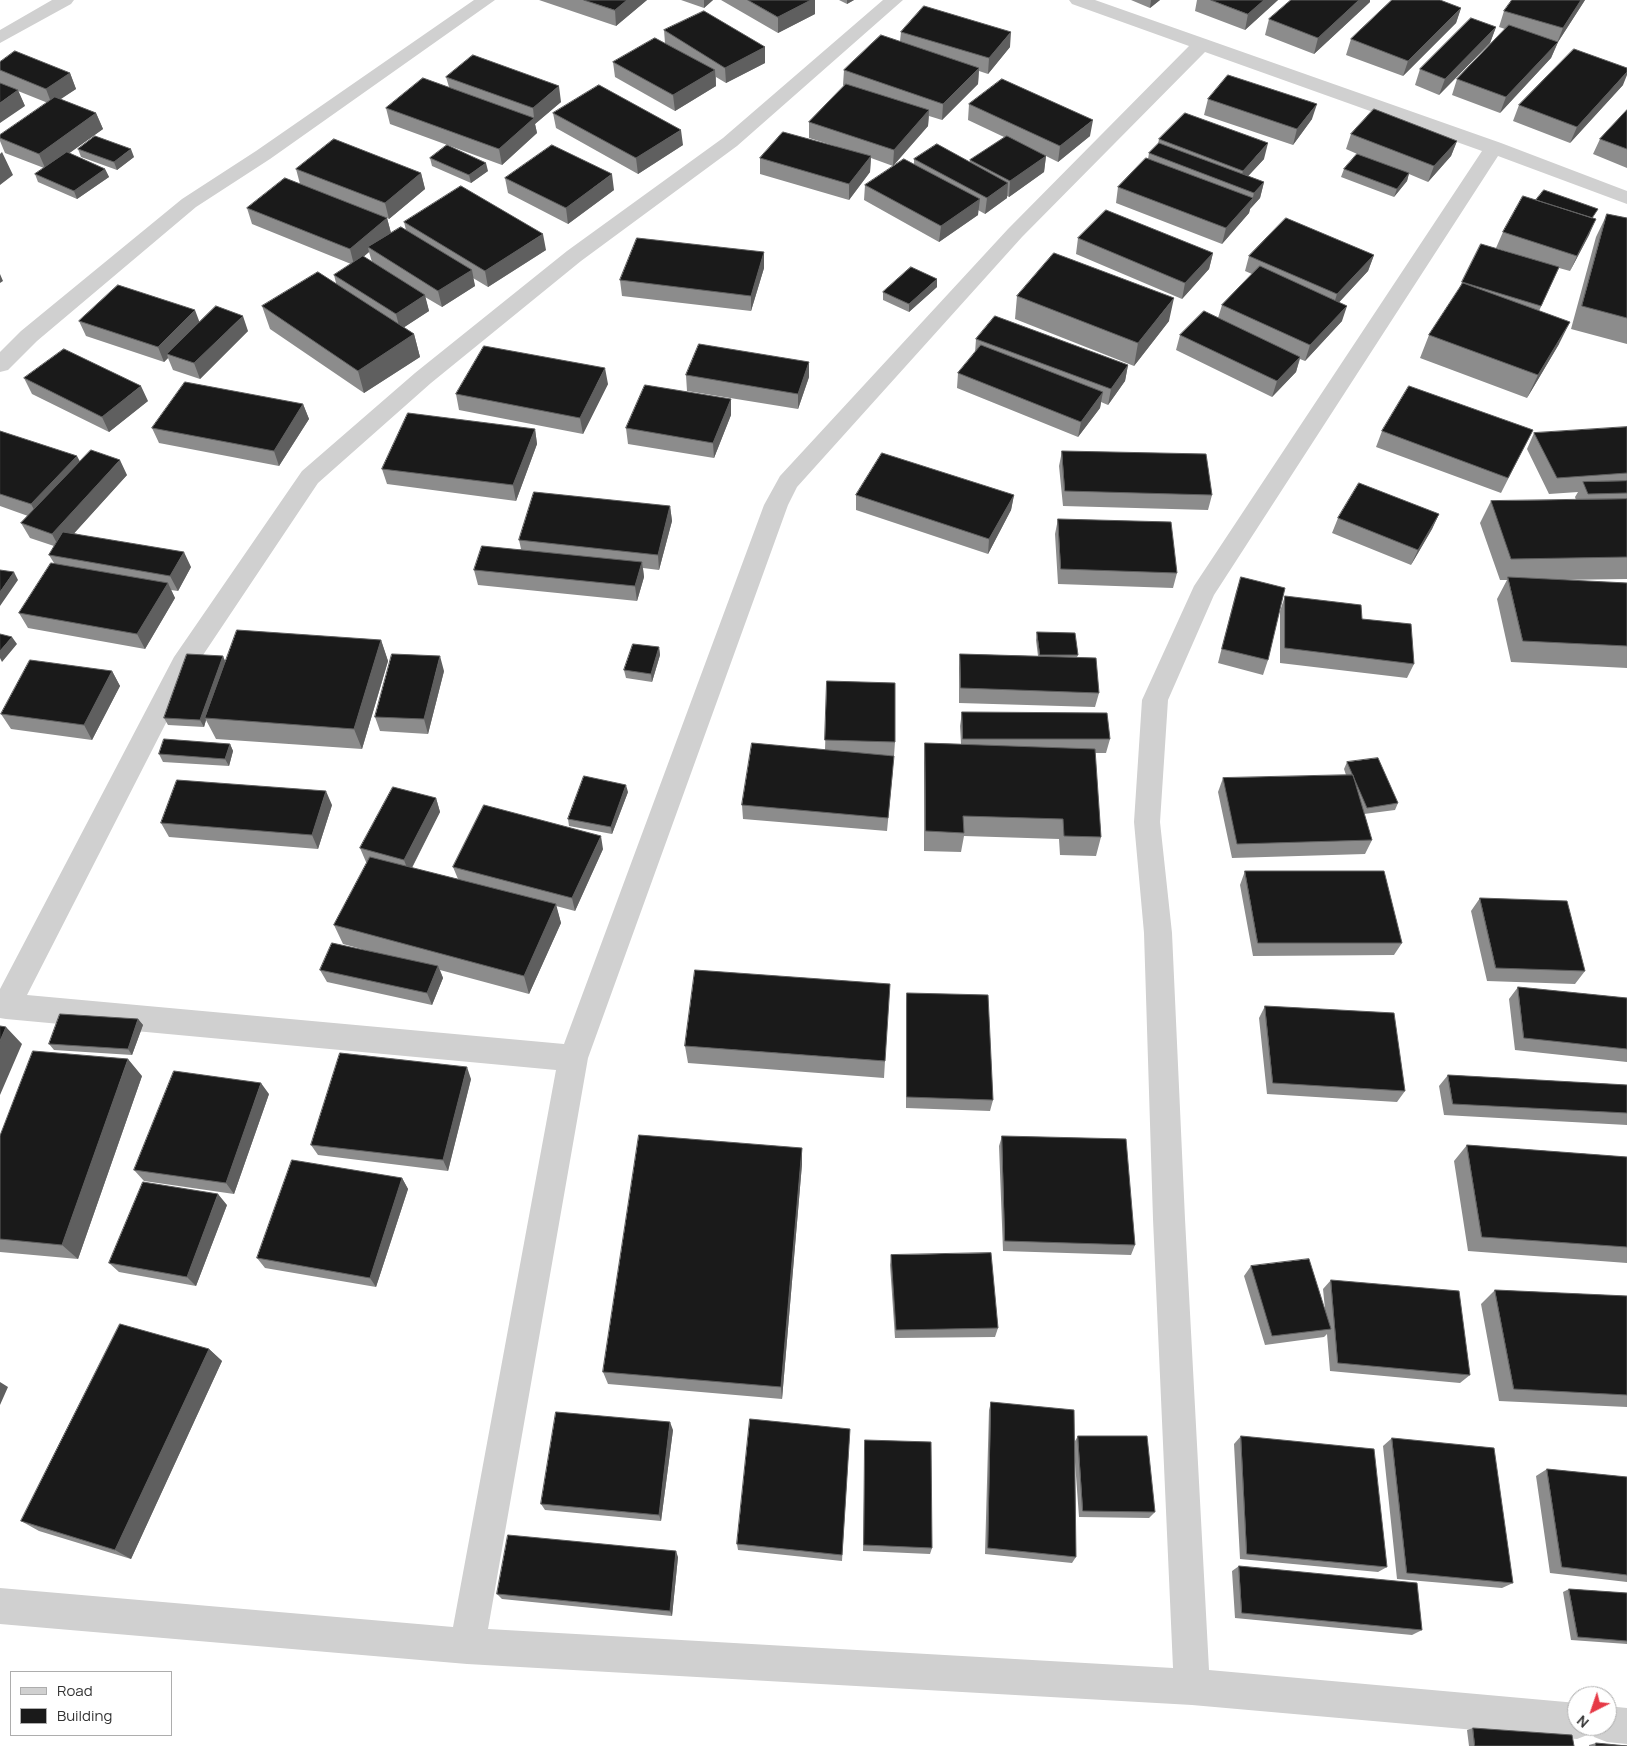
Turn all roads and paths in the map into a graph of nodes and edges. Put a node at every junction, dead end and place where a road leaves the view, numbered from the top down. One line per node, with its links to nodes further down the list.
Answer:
1 (65, 0): 5 (street)
2 (486, 0): 9 (street)
3 (894, 0): 10 (street)
4 (1078, 0): 6 (street)
5 (0, 38)
6 (1201, 45): 7 (street); 11 (street)
7 (1494, 147): 8 (street); 14 (street)
8 (1627, 198)
9 (0, 364)
10 (3, 1005): 11 (street)
11 (573, 1058): 13 (street)
12 (0, 1606): 13 (street)
13 (467, 1646): 14 (street)
14 (1192, 1687): 15 (street)
15 (1567, 1720)

